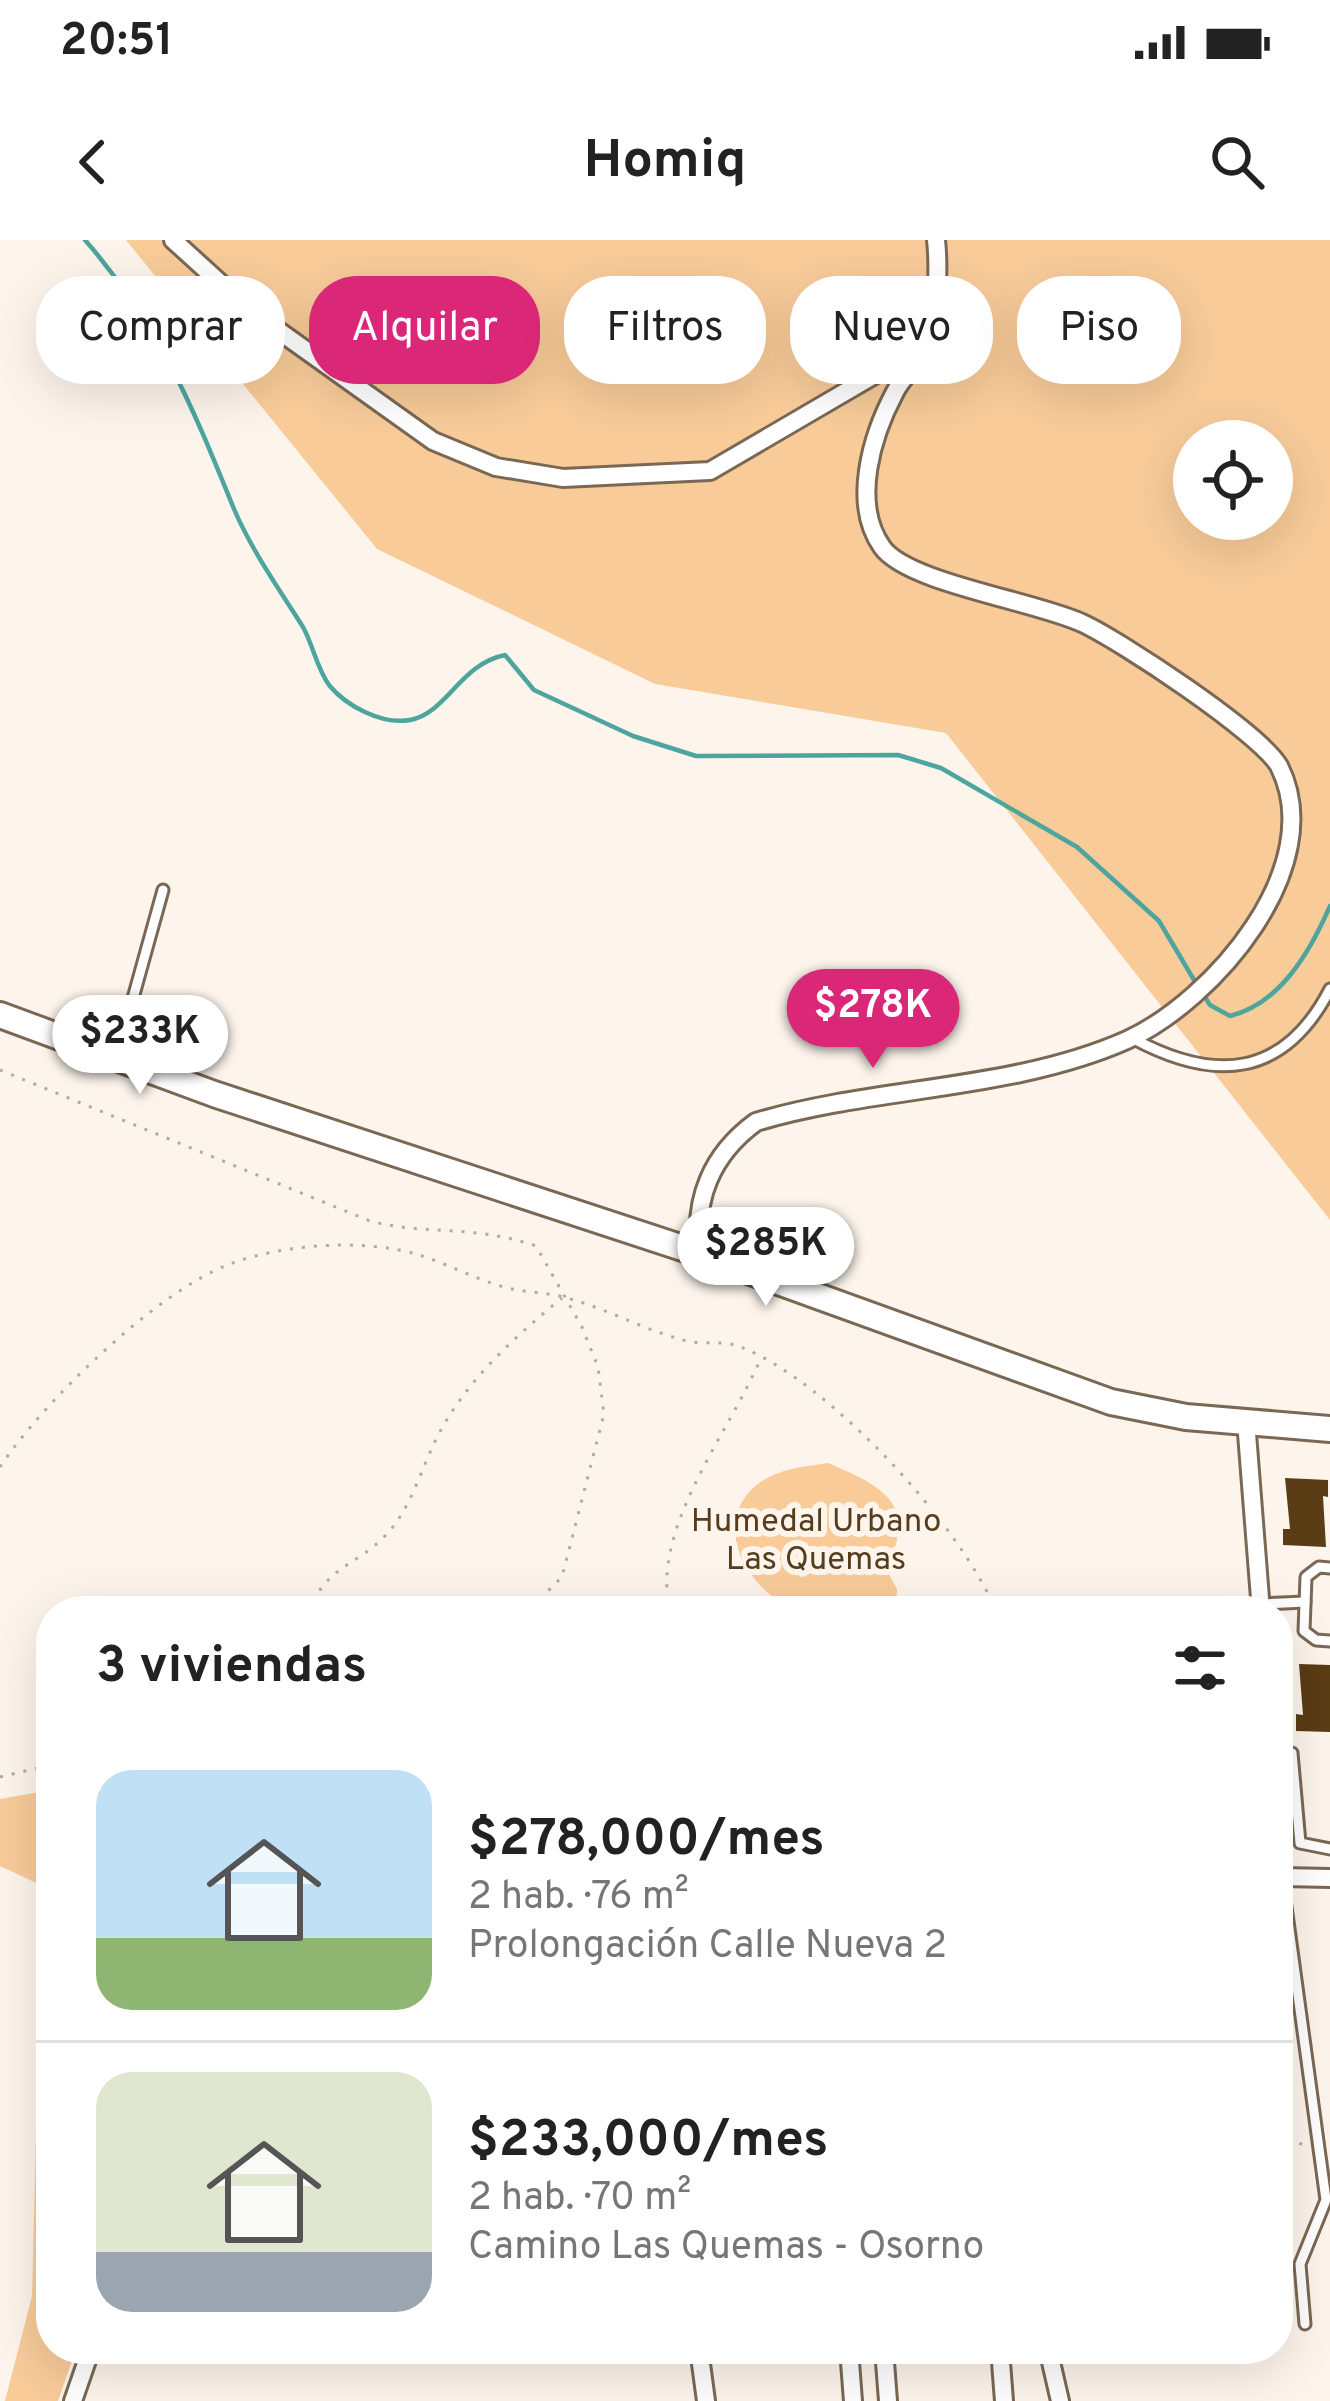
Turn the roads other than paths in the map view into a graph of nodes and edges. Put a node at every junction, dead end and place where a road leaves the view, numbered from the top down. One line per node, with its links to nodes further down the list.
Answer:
1 (173, 240): 4 (street)
2 (936, 240): 3 (street)
3 (934, 276)
4 (858, 384)
5 (901, 384): 9 (street)
6 (163, 890): 10 (lane)
7 (1330, 988): 9 (lane)
8 (0, 1015): 10 (main road)
9 (1132, 1038): 11 (street)
10 (116, 1056): 11 (main road)
11 (701, 1254): 12 (main road)
12 (1246, 1421): 13 (main road); 15 (street)
13 (1330, 1430)
14 (1330, 1568): 16 (lane)
15 (1260, 1596)
16 (1304, 1602): 17 (lane); 18 (lane)
17 (1293, 1603)
18 (1330, 1641)
19 (1293, 1767): 20 (lane)
20 (1330, 1849)
21 (1293, 1877): 22 (street)
22 (1330, 1878)
23 (1293, 1956): 24 (lane)
24 (1305, 2324)
25 (86, 2364): 31 (street)
26 (701, 2364): 32 (street)
27 (850, 2364): 33 (street)
28 (885, 2364): 34 (street)
29 (1001, 2364): 35 (street)
30 (1051, 2364): 36 (street)
31 (73, 2401)
32 (706, 2401)
33 (853, 2401)
34 (888, 2401)
35 (1004, 2401)
36 (1060, 2401)

